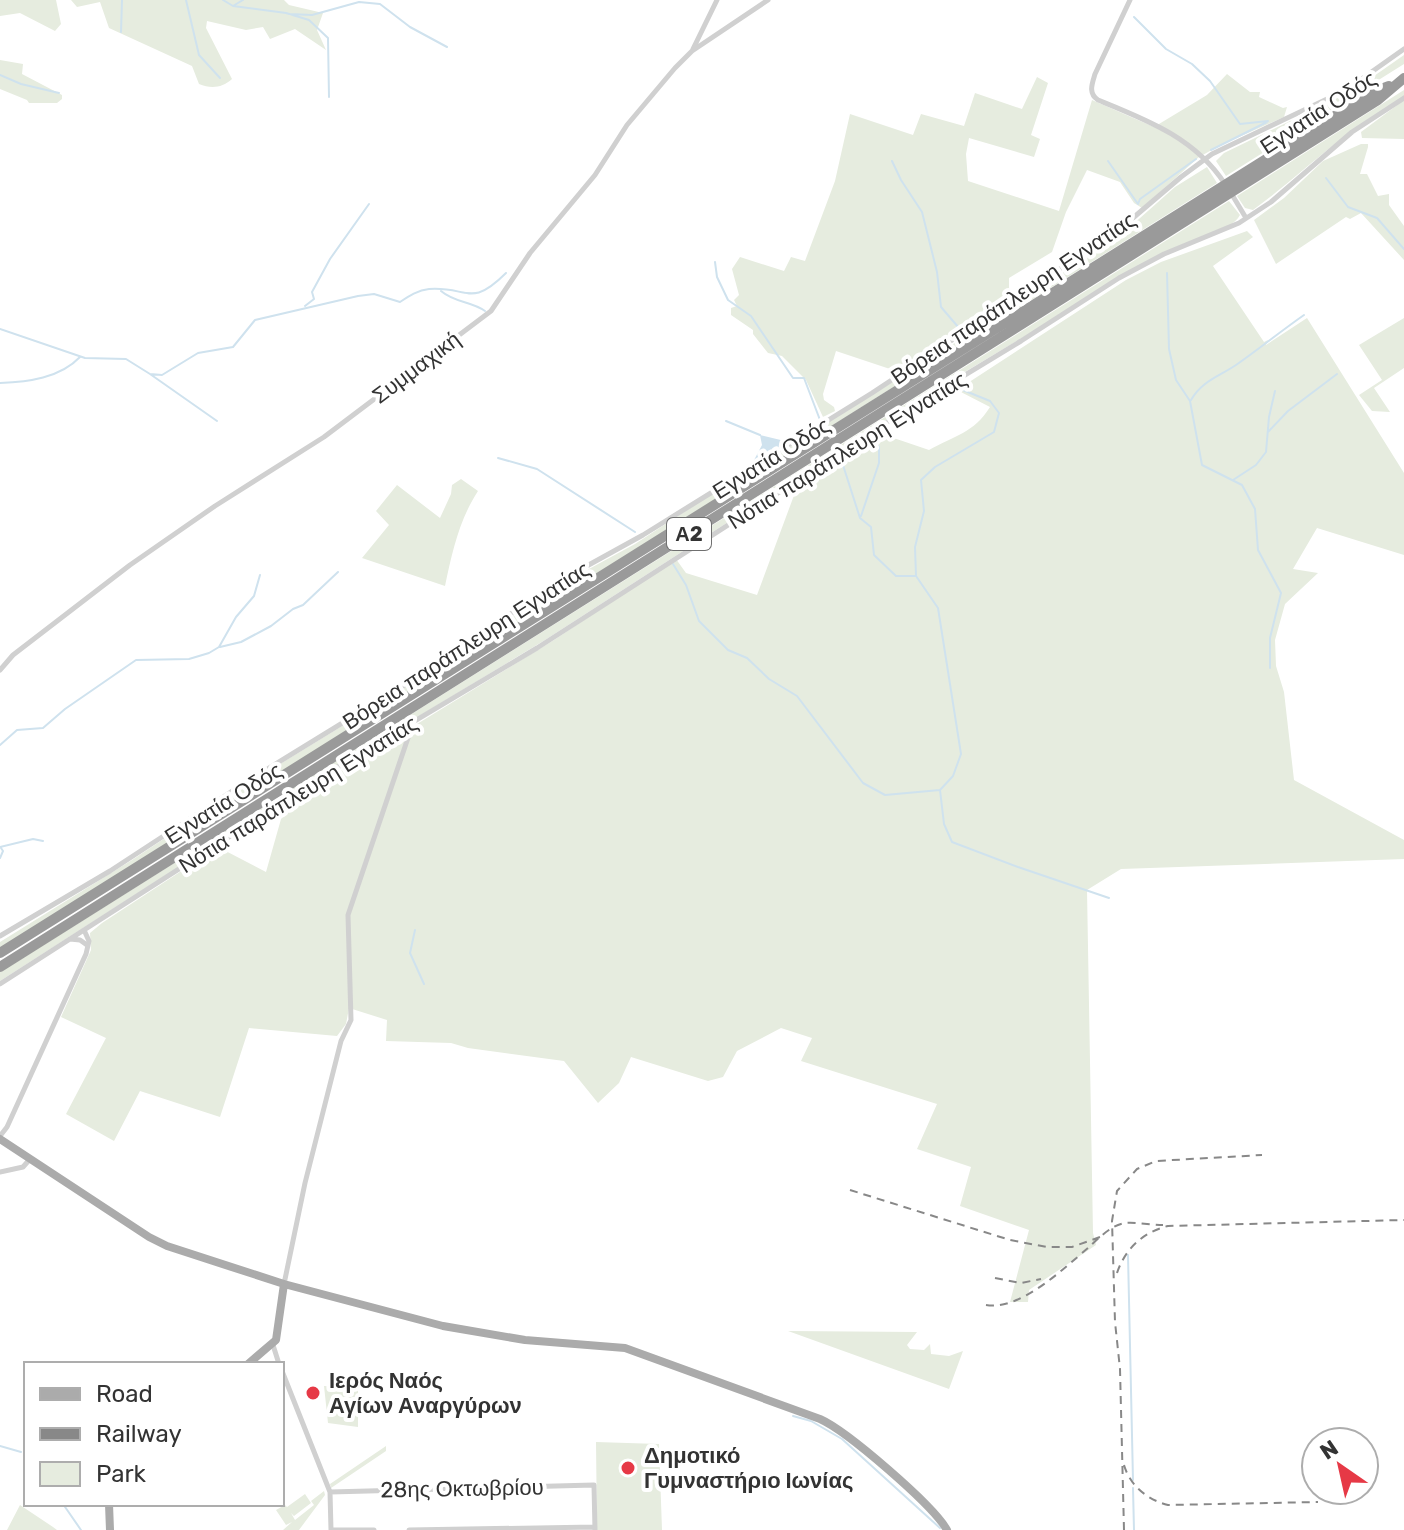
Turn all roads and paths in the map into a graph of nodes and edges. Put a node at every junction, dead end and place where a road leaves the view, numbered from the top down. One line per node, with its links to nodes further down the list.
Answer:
1 (717, 0): 4 (street)
2 (768, 0): 4 (street, Συμμαχική)
3 (1130, 0): 8 (street)
4 (700, 42): 10 (street, Συμμαχική)
5 (1404, 49): 8 (street, Βόρεια παράπλευρη Εγνατίας)
6 (1401, 80): 16 (highway, Εγνατία Οδός / Α2); 17 (highway, Εγνατία Οδός / Α2)
7 (1404, 98): 9 (street, Νότια παράπλευρη Εγνατίας)
8 (1205, 159): 9 (street); 13 (street, Βόρεια παράπλευρη Εγνατίας)
9 (1246, 218): 11 (street, Νότια παράπλευρη Εγνατίας)
10 (0, 670)
11 (410, 723): 12 (street, Νότια παράπλευρη Εγνατίας); 25 (street)
12 (84, 930): 14 (street, Νότια παράπλευρη Εγνατίας); 15 (street)
13 (0, 936)
14 (69, 939): 15 (street); 18 (street)
15 (88, 946): 19 (street)
16 (0, 953)
17 (0, 967)
18 (0, 984)
19 (10, 1119): 20 (street); 21 (street)
20 (7, 1127): 21 (street); 22 (street)
21 (0, 1136): 22 (main road)
22 (16, 1150): 23 (main road)
23 (30, 1159): 24 (street); 25 (main road)
24 (0, 1172)
25 (283, 1286): 26 (main road); 37 (main road)
26 (273, 1345): 27 (main road); 28 (street)
27 (251, 1362)
28 (278, 1362)
29 (284, 1376): 30 (street)
30 (330, 1492): 32 (street, 28ης Οκτωβρίου); 34 (street)
31 (109, 1506): 33 (main road)
32 (595, 1529): 36 (street)
33 (110, 1530)
34 (331, 1530): 35 (street)
35 (374, 1530)
36 (409, 1530)
37 (947, 1530)

